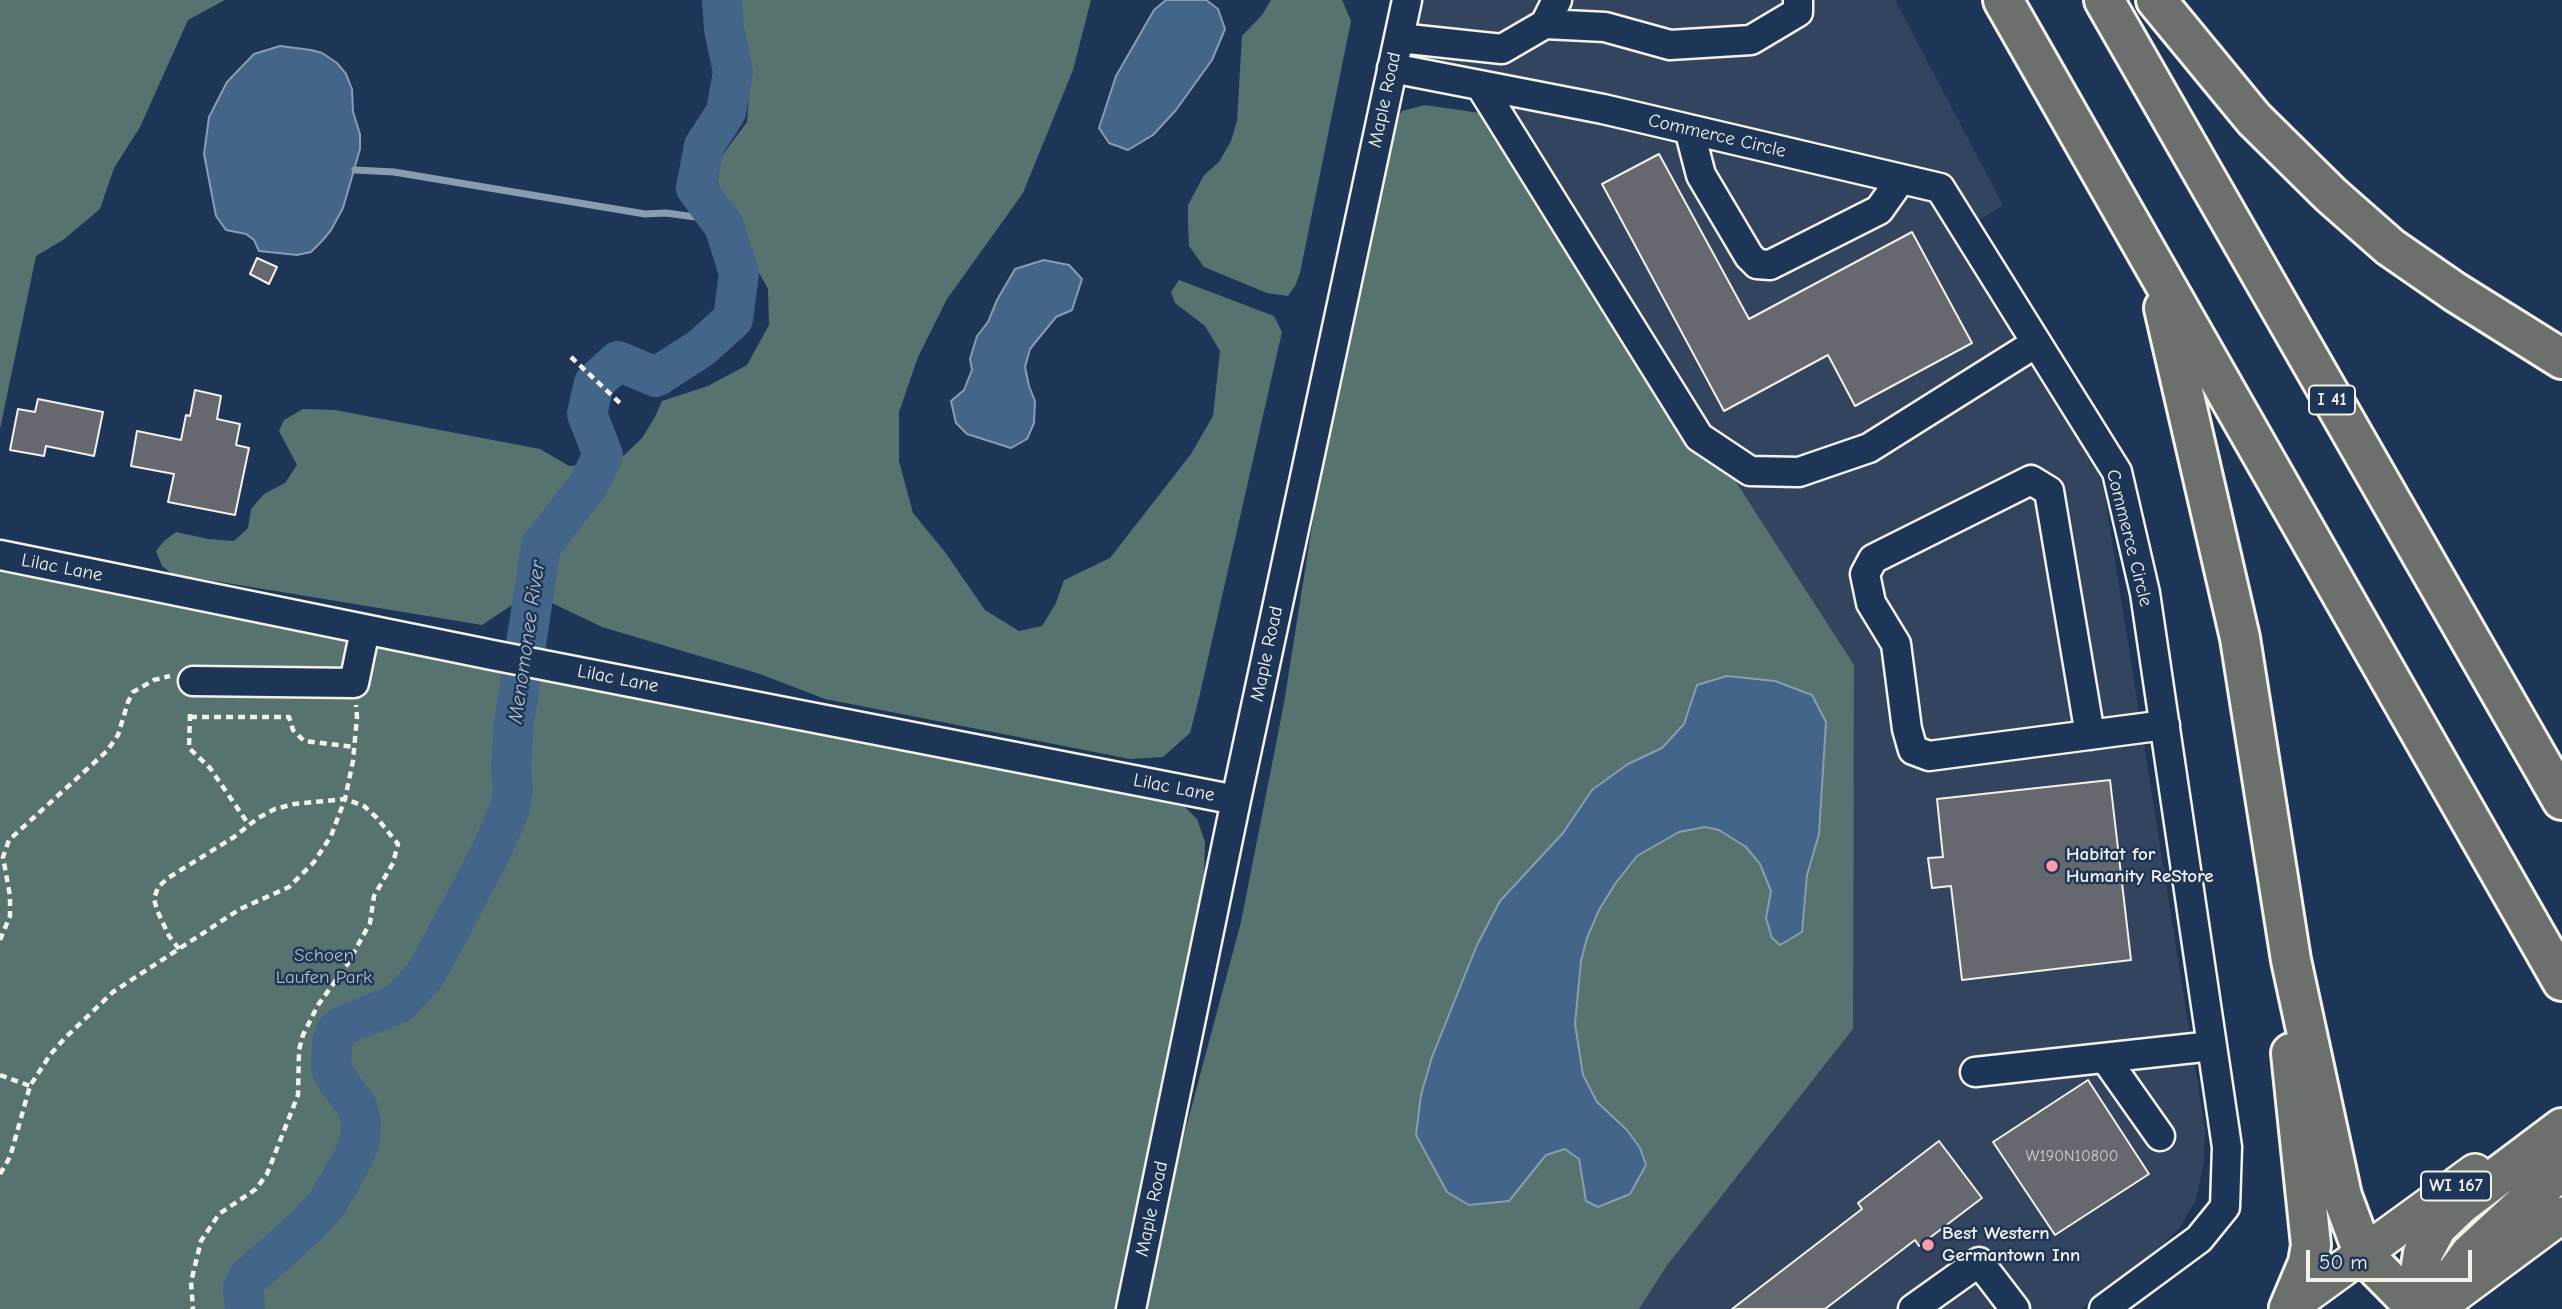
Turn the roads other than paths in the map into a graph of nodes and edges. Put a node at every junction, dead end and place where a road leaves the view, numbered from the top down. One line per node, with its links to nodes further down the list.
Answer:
1 (1406, 0): 7 (street, Maple Road)
2 (1798, 0): 6 (street)
3 (2003, 0): 12 (highway)
4 (2104, 0): 21 (highway, I 41)
5 (2156, 0): 14 (highway)
6 (1551, 12): 7 (street)
7 (1399, 38): 8 (street, Maple Road)
8 (1392, 68): 9 (street, Commerce Circle); 20 (street, Maple Road)
9 (1480, 85): 10 (street, Commerce Circle); 13 (street)
10 (1689, 129): 11 (street, Commerce Circle); 11 (street)
11 (1901, 179): 13 (street, Commerce Circle)
12 (2154, 266): 22 (highway); 23 (highway)
13 (2036, 343): 18 (street, Commerce Circle)
14 (2562, 359)
15 (0, 555): 16 (street, Lilac Lane)
16 (365, 629): 17 (street); 20 (street, Lilac Lane)
17 (185, 679)
18 (2165, 725): 19 (street); 24 (street, Commerce Circle)
19 (2090, 735): 19 (street)
20 (1236, 800): 33 (street, Maple Road)
21 (2562, 800)
22 (2291, 960): 31 (highway); 32 (highway)
23 (2562, 982)
24 (2212, 1046): 25 (street); 36 (street, Commerce Circle)
25 (2105, 1058): 26 (street); 28 (street)
26 (1975, 1072)
27 (2557, 1117): 31 (main road, WI 167); 38 (highway)
28 (2160, 1136)
29 (2562, 1169): 39 (highway)
30 (2562, 1214): 39 (main road)
31 (2364, 1255): 32 (main road, WI 167); 37 (highway)
32 (2288, 1308)
33 (1131, 1309)
34 (1913, 1309): 35 (street)
35 (2015, 1309)
36 (2104, 1309)
37 (2417, 1309)
38 (2423, 1309)
39 (2433, 1309)

